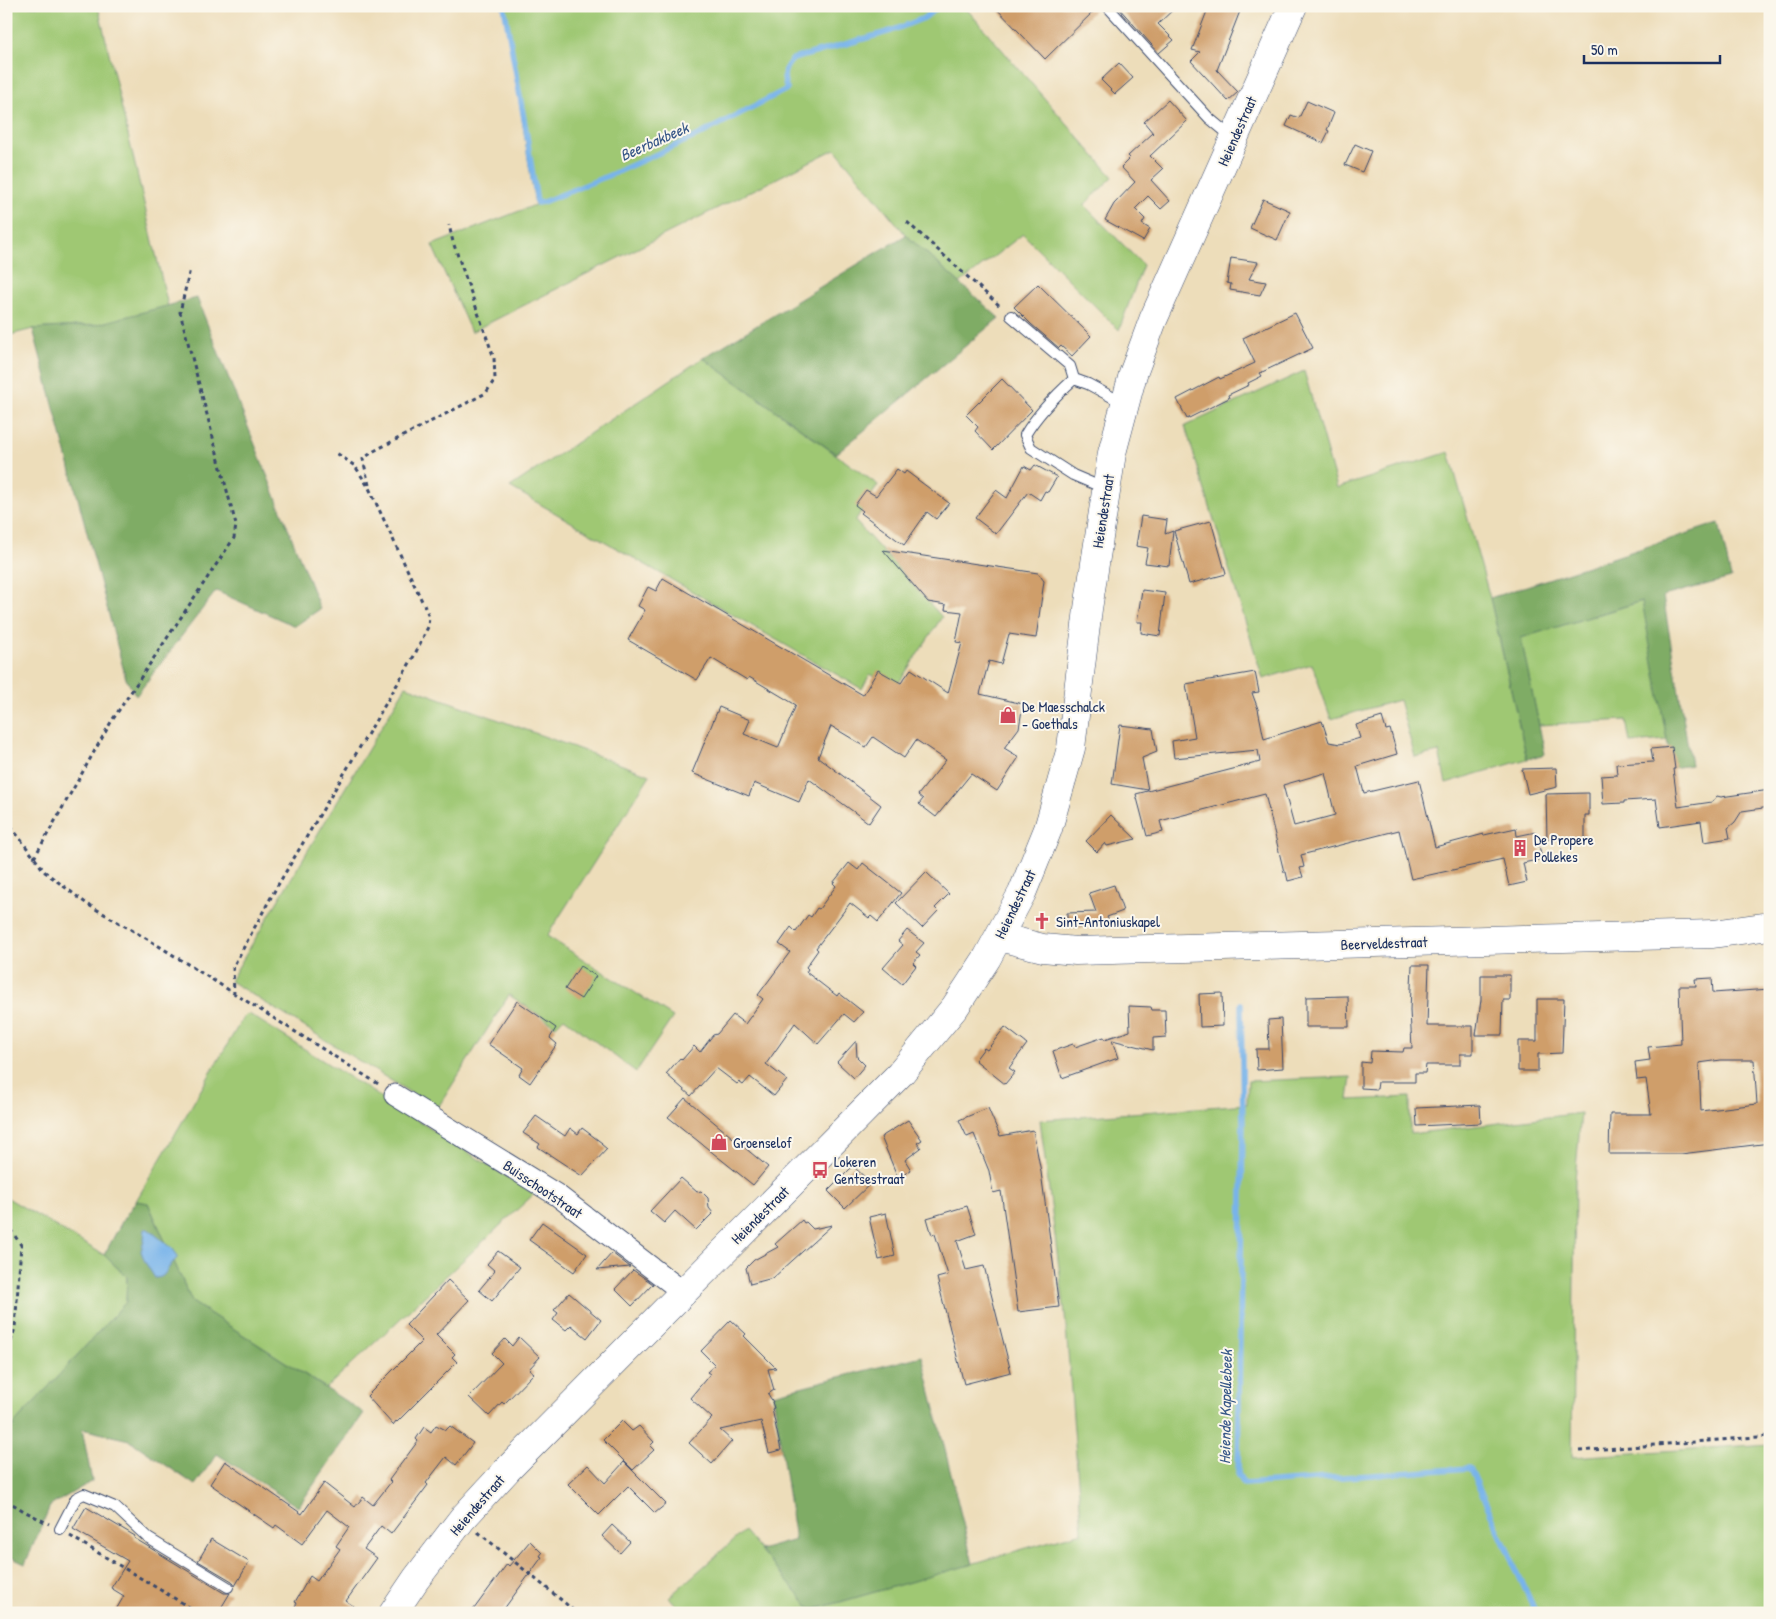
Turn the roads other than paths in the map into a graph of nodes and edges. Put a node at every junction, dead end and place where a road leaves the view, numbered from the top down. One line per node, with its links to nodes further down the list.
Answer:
1 (1107, 6): 3 (lane)
2 (1293, 6): 3 (main road, Heiendestraat)
3 (1234, 138): 6 (main road, Heiendestraat)
4 (1011, 316): 5 (lane)
5 (1074, 379): 6 (lane); 7 (lane)
6 (1125, 404): 7 (main road, Heiendestraat)
7 (1106, 489): 9 (main road, Heiendestraat)
8 (1770, 926): 9 (main road, Beerveldestraat)
9 (1000, 936): 11 (main road, Heiendestraat)
10 (395, 1095): 11 (street, Buisschootstraat)
11 (683, 1292): 14 (main road, Heiendestraat)
12 (60, 1530): 13 (lane)
13 (228, 1587)
14 (393, 1613)

